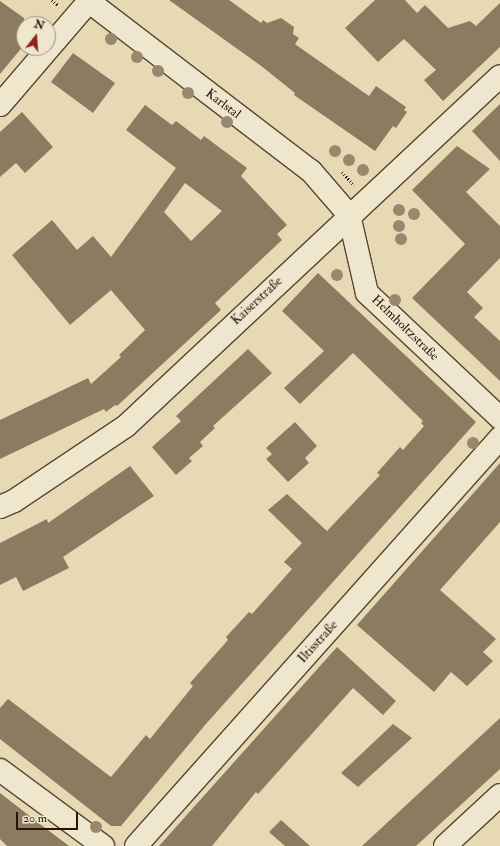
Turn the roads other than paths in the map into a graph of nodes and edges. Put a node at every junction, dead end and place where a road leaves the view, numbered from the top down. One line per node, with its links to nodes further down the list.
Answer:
1 (88, 0): 3 (street); 4 (street, Karlstal)
2 (500, 76): 4 (street, Kaiserstraße)
3 (0, 105)
4 (349, 215): 5 (street, Helmholtzstraße); 7 (street, Kaiserstraße)
5 (500, 418)
6 (500, 438): 11 (street, Iltisstraße)
7 (0, 507)
8 (0, 770): 10 (street)
9 (500, 795): 12 (street)
10 (103, 846)
11 (136, 846)
12 (445, 846)

